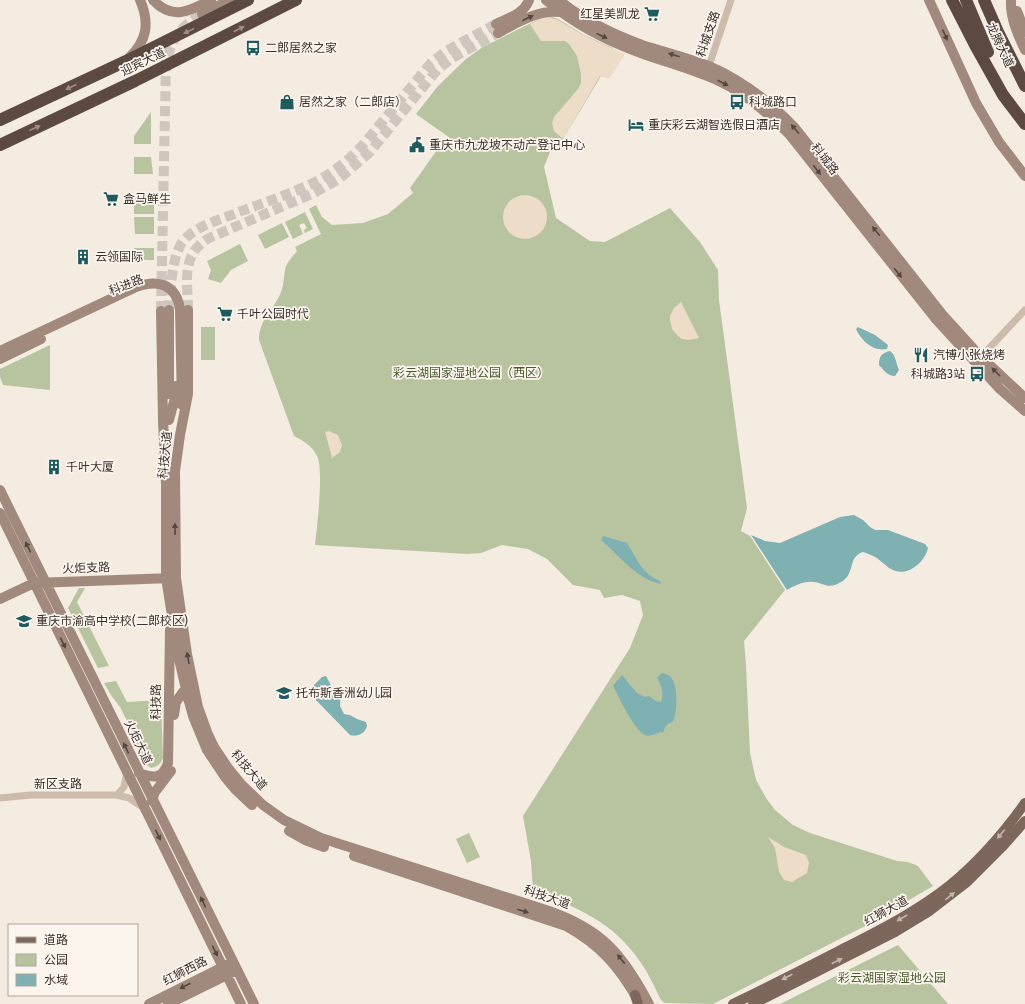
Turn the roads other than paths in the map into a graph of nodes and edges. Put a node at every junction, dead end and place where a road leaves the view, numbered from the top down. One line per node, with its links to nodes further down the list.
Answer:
1 (140, 0): 21 (main road)
2 (153, 0): 3 (main road)
3 (211, 0)
4 (230, 0): 18 (main road)
5 (248, 0): 21 (highway, 迎宾大道, one-way to 21)
6 (296, 0): 27 (highway, 迎宾大道, one-way to 6)
7 (529, 0): 17 (main road, one-way to 17)
8 (546, 0): 17 (main road, 科城路)
9 (559, 0): 22 (main road, 科城路, one-way to 9)
10 (731, 0): 22 (street, 科城支路)
11 (929, 0): 26 (main road, one-way to 26)
12 (952, 0): 25 (highway)
13 (966, 0): 25 (highway, 龙腾大道)
14 (984, 0): 23 (highway, 龙腾大道)
15 (1012, 0): 20 (main road)
16 (1016, 0): 19 (main road)
17 (560, 12): 22 (main road, 科城路, one-way to 22)
18 (202, 14)
19 (1025, 32)
20 (1025, 50)
21 (126, 61): 24 (highway, 迎宾大道, one-way to 24)
22 (707, 71): 33 (main road, 科城路, one-way to 22); 36 (main road, 科城路, one-way to 36)
23 (1025, 86)
24 (0, 120)
25 (1025, 122)
26 (999, 142): 28 (main road); 29 (main road)
27 (0, 145)
28 (1025, 168)
29 (1025, 176)
30 (188, 310): 38 (main road, 科技大道)
31 (1025, 310): 33 (street)
32 (0, 351): 38 (main road)
33 (982, 357): 35 (main road, 科城路, one-way to 33)
34 (0, 359): 37 (main road, 科进路)
35 (1025, 398)
36 (1025, 411)
37 (169, 420): 39 (main road); 39 (main road, 科技大道)
38 (182, 425): 42 (main road, 科技大道, one-way to 38)
39 (166, 484): 42 (main road, 科技大道)
40 (0, 490): 43 (main road, 火炬大道, one-way to 40)
41 (0, 513): 44 (main road, 火炬大道)
42 (171, 578): 43 (main road, 火炬支路); 46 (main road, 科技大道); 47 (main road, 科技大道, one-way to 42)
43 (45, 582): 44 (main road, 火炬支路); 52 (main road, 火炬大道, one-way to 43)
44 (34, 583): 45 (main road, 火炬支路); 51 (main road, 火炬大道, one-way to 51)
45 (0, 599)
46 (170, 603): 48 (main road, 科技大道); 52 (main road, 科技路)
47 (191, 674): 48 (main road, 科技路); 66 (main road, 科技大道, one-way to 47)
48 (186, 689): 49 (main road, 科技路); 50 (main road, 科技大道)
49 (174, 713): 50 (main road); 55 (main road, 科技路)
50 (193, 716): 61 (main road, 科技大道, one-way to 61)
51 (127, 772): 53 (street); 57 (main road, 火炬大道)
52 (139, 773): 55 (main road, 火炬大道)
53 (116, 795): 54 (street, 新区支路); 57 (street, 新区支路)
54 (0, 798)
55 (152, 801): 59 (main road, 火炬大道, one-way to 55)
56 (1025, 803): 67 (main road, 红狮大道, one-way to 67)
57 (145, 809): 60 (main road, 火炬大道, one-way to 60)
58 (1025, 821): 68 (main road, 红狮大道, one-way to 58)
59 (235, 966): 60 (main road, 红狮西路); 65 (main road, 火炬大道)
60 (225, 971): 62 (main road, 红狮西路, one-way to 62); 63 (main road, 红狮西路); 64 (main road, 火炬大道)
61 (638, 1001)
62 (149, 1004)
63 (168, 1004)
64 (241, 1004)
65 (254, 1004)
66 (649, 1004)
67 (732, 1004)
68 (753, 1004)

